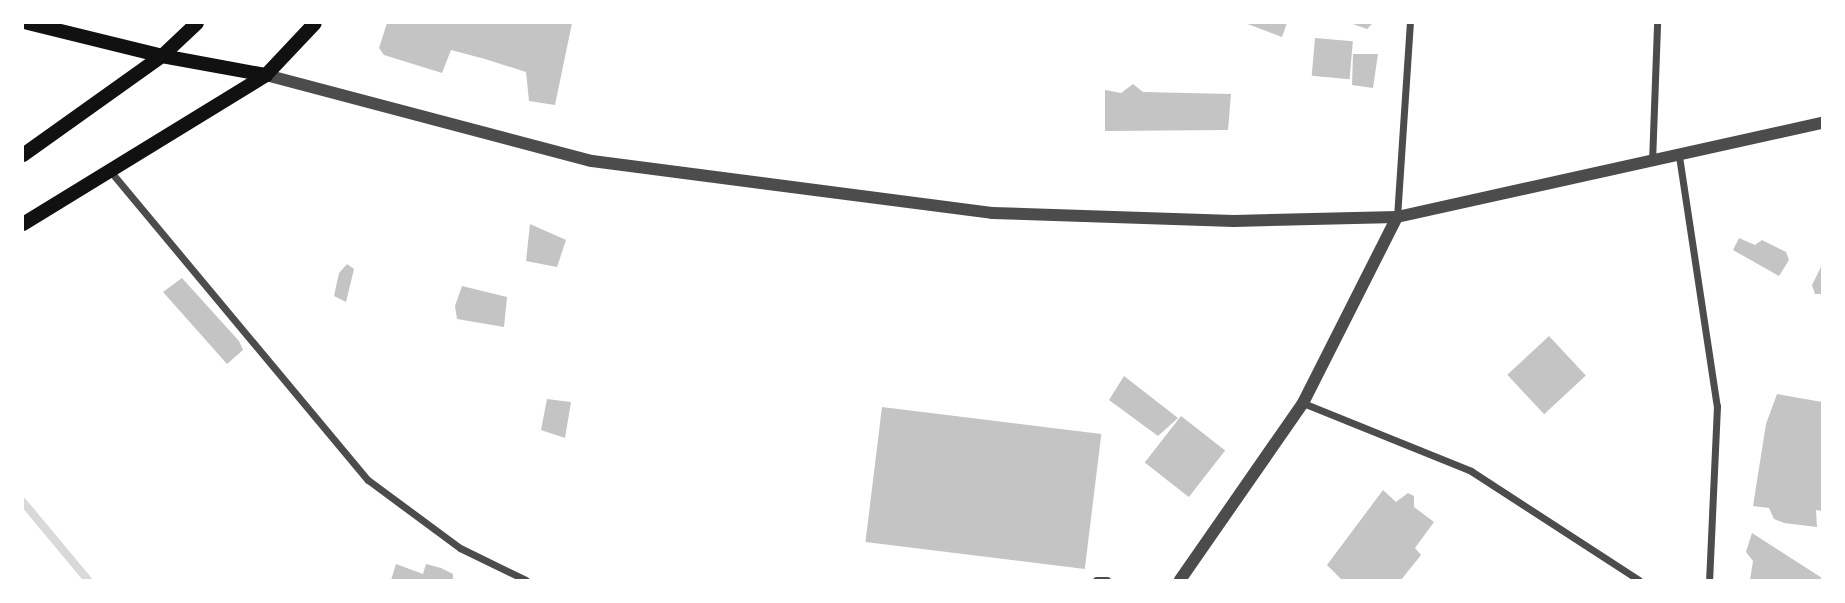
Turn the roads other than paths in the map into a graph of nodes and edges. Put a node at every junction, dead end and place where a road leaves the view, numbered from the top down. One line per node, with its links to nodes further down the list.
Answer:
1 (28, 23): 6 (main road)
2 (197, 23): 6 (main road)
3 (315, 23): 7 (main road)
4 (1410, 23): 13 (street)
5 (1657, 23): 11 (street)
6 (162, 56): 7 (main road); 9 (main road)
7 (266, 75): 12 (main road); 13 (street)
8 (1822, 123): 10 (street)
9 (23, 155)
10 (1679, 156): 11 (street); 21 (street)
11 (1652, 163): 13 (street)
12 (111, 173): 14 (main road); 16 (street)
13 (1397, 217): 15 (street)
14 (23, 224)
15 (1303, 403): 19 (street); 20 (street)
16 (526, 580)
17 (1097, 580): 18 (street)
18 (1107, 580)
19 (1180, 580)
20 (1639, 580)
21 (1709, 580)

